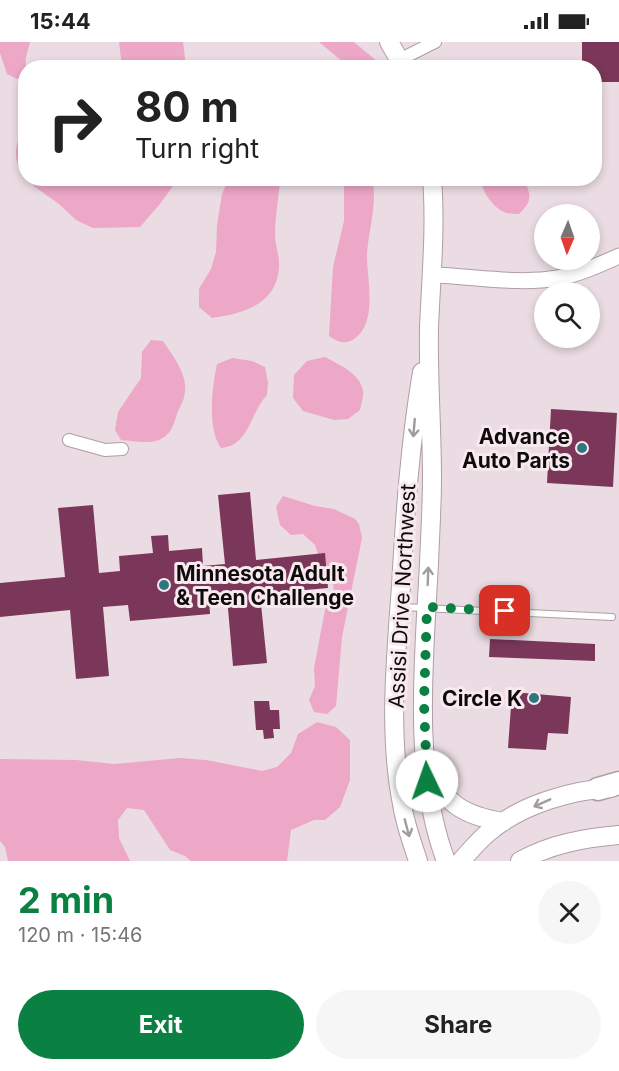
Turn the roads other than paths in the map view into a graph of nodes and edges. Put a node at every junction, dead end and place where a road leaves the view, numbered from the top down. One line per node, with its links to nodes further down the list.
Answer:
1 (389, 42): 3 (main road)
2 (435, 42): 4 (street)
3 (401, 60)
4 (408, 60)
5 (432, 186): 7 (main road, Assisi Drive Northwest)
6 (619, 256): 7 (street)
7 (432, 274): 8 (main road, Assisi Drive Northwest)
8 (429, 329): 11 (main road, Assisi Drive Northwest, one-way to 11); 12 (main road, Assisi Drive Northwest, one-way to 8)
9 (69, 440): 10 (street)
10 (122, 449)
11 (399, 606): 12 (lane); 18 (main road, Assisi Drive Northwest, one-way to 18)
12 (427, 607): 13 (lane); 14 (main road, Assisi Drive Northwest)
13 (612, 616)
14 (425, 740): 16 (main road); 19 (main road, Assisi Drive Northwest)
15 (612, 787): 16 (main road, one-way to 16)
16 (503, 822): 20 (main road)
17 (619, 835): 21 (main road)
18 (418, 861)
19 (446, 861)
20 (461, 861)
21 (520, 861)

